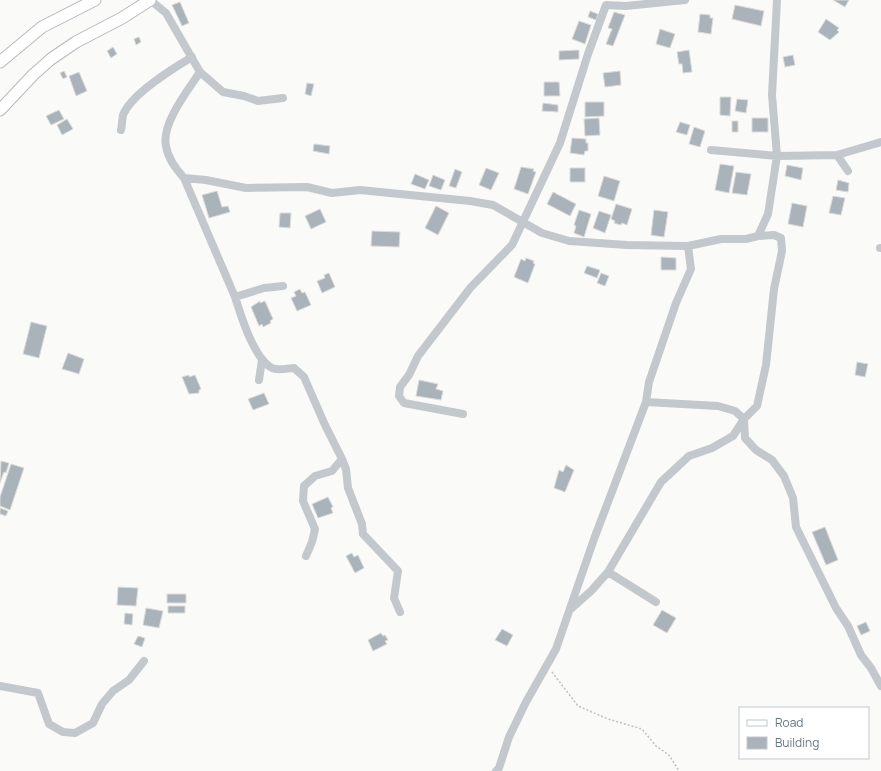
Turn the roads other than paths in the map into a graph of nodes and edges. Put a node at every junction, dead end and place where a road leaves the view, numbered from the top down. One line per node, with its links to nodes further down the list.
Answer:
1 (94, 0): 6 (main road)
2 (150, 0): 5 (street); 9 (main road)
3 (685, 0): 17 (street)
4 (777, 0): 14 (street)
5 (192, 58): 7 (street); 10 (street)
6 (0, 62)
7 (200, 72): 8 (street); 16 (street)
8 (283, 98)
9 (0, 110)
10 (121, 130)
11 (881, 142): 13 (street)
12 (711, 150): 14 (street)
13 (837, 155): 14 (street); 15 (street)
14 (777, 156): 18 (street)
15 (848, 170)
16 (184, 178): 17 (street); 21 (street)
17 (523, 221): 19 (street); 25 (street)
18 (758, 236): 19 (street); 26 (street)
19 (688, 246): 24 (street)
20 (283, 286): 21 (street)
21 (235, 297): 22 (street)
22 (262, 360): 23 (street); 27 (street)
23 (259, 380)
24 (646, 402): 26 (street); 31 (street)
25 (463, 414)
26 (744, 420): 29 (street); 35 (street)
27 (342, 459): 28 (street); 32 (street)
28 (306, 556)
29 (608, 572): 30 (street); 31 (street)
30 (656, 602)
31 (572, 608): 36 (street)
32 (400, 612)
33 (144, 661): 34 (street)
34 (0, 686)
35 (881, 686)
36 (496, 771)

